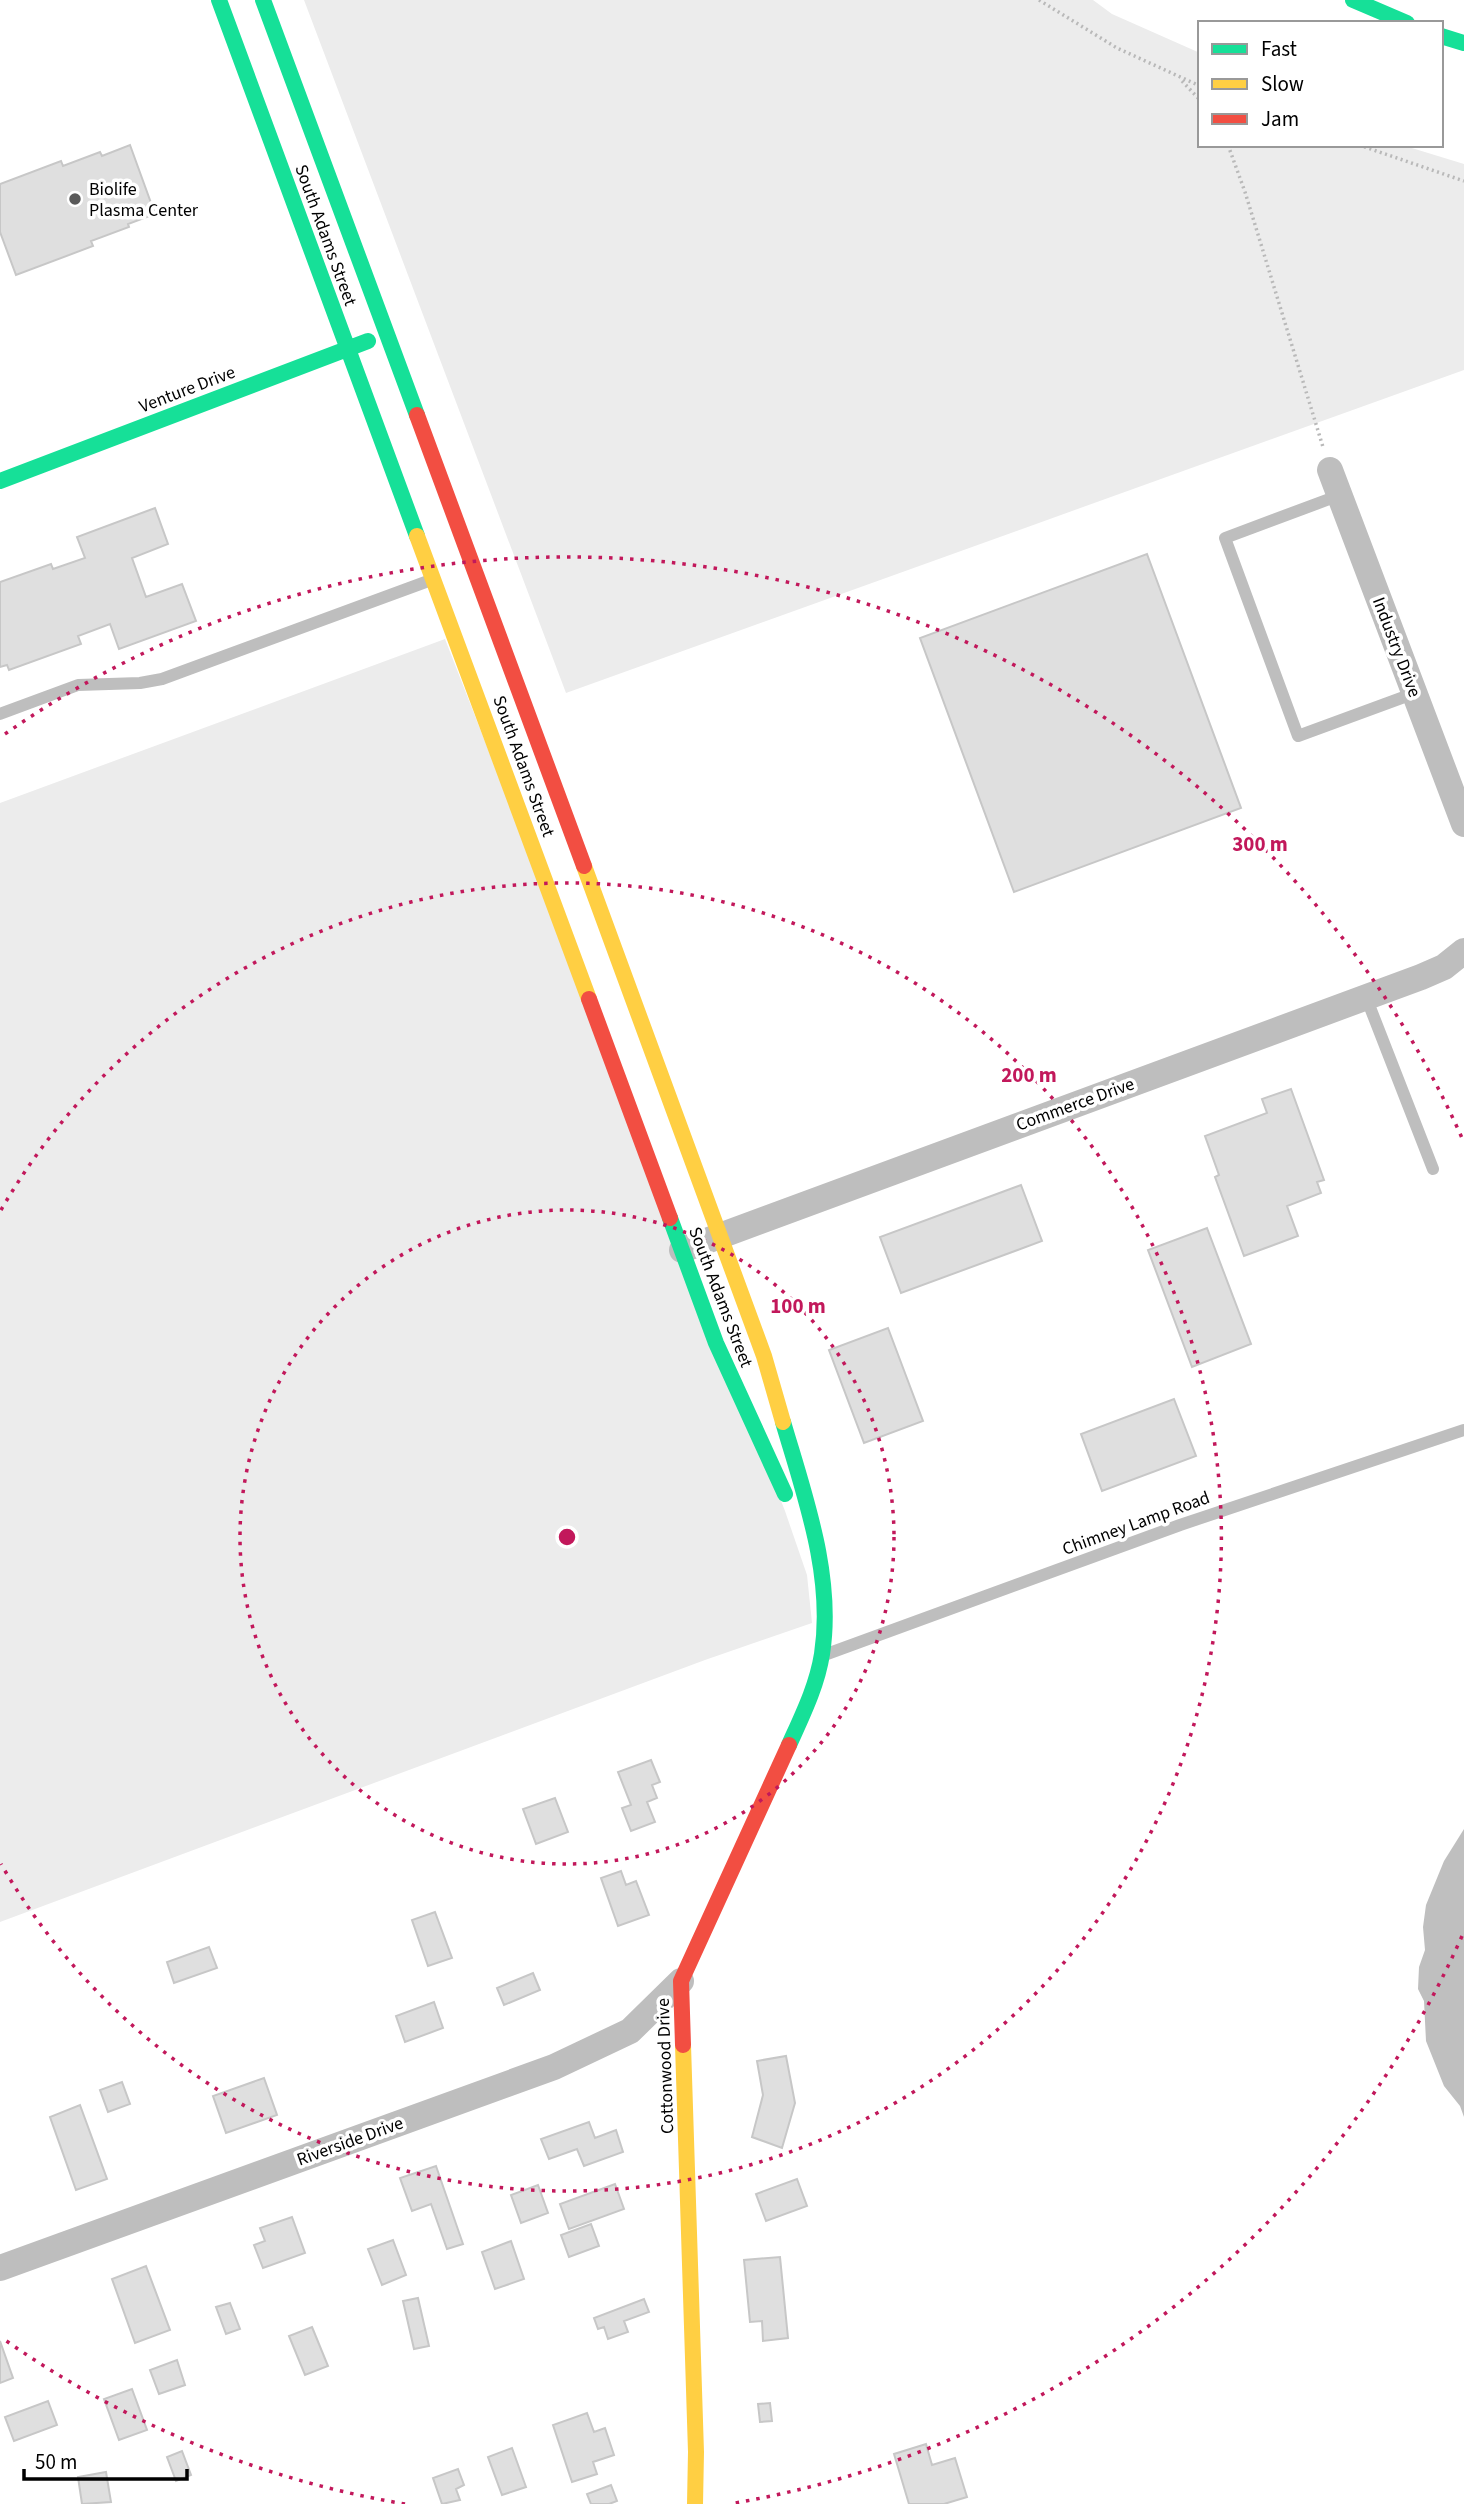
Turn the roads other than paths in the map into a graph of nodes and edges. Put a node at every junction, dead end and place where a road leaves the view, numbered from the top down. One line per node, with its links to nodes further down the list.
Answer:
1 (219, 0): 8 (main road, South Adams Street)
2 (263, 0): 7 (main road, South Adams Street)
3 (1353, 0): 4 (main road)
4 (1402, 21)
5 (1443, 37): 6 (main road)
6 (1464, 43)
7 (388, 333): 8 (main road, Venture Drive); 19 (main road, South Adams Street)
8 (347, 349): 10 (main road, Venture Drive); 12 (main road, South Adams Street)
9 (1330, 470): 11 (street, Industry Drive)
10 (0, 481)
11 (1340, 495): 13 (street, Industry Drive); 13 (lane)
12 (435, 579): 14 (lane); 20 (main road, South Adams Street)
13 (1415, 693): 15 (street, Industry Drive)
14 (0, 714)
15 (1463, 819)
16 (1464, 951): 17 (street, Commerce Drive)
17 (1366, 997): 18 (lane); 19 (street, Commerce Drive)
18 (1433, 1169)
19 (721, 1236): 20 (street, Commerce Drive); 22 (main road, South Adams Street)
20 (682, 1250): 22 (main road, South Adams Street)
21 (1464, 1430): 23 (lane, Chimney Lamp Road)
22 (812, 1535): 23 (main road, South Adams Street)
23 (822, 1656): 24 (main road, Cottonwood Drive)
24 (681, 1981): 25 (street, Riverside Drive); 26 (main road, Cottonwood Drive)
25 (0, 2268)
26 (695, 2504)

